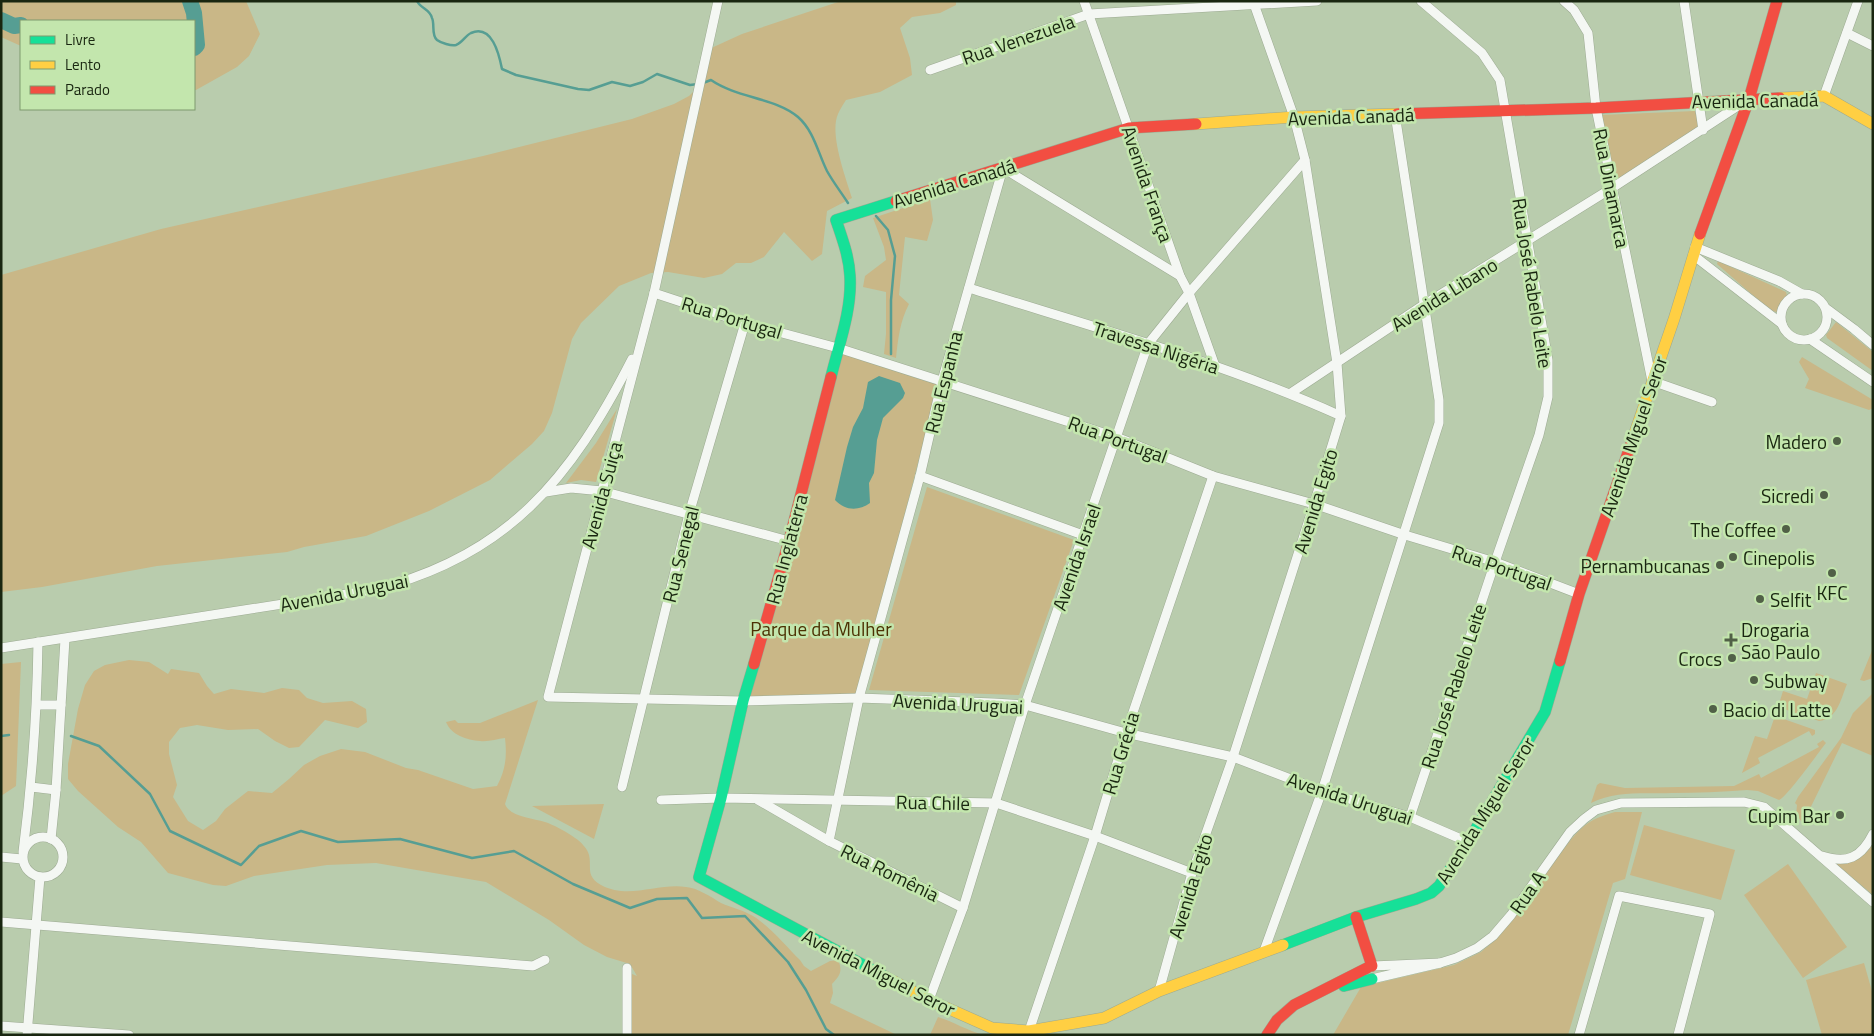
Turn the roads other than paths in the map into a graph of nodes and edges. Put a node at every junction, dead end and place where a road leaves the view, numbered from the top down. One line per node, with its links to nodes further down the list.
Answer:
1 (718, 1): 32 (street, Avenida Suiça)
2 (1084, 1): 10 (street, Avenida França)
3 (1317, 1): 9 (street, Rua Venezuela)
4 (1421, 1): 18 (street, Rua José Rabelo Leite)
5 (1564, 1): 17 (street, Rua Dinamarca)
6 (1684, 1): 16 (street)
7 (1777, 1): 15 (street, Avenida Miguel Seror)
8 (1858, 1): 11 (street)
9 (1254, 4): 10 (street, Rua Venezuela); 20 (street, Avenida Egito)
10 (1089, 14): 13 (street, Rua Venezuela); 22 (street, Avenida França)
11 (1847, 33): 12 (street); 14 (street)
12 (1873, 46)
13 (930, 70)
14 (1824, 96): 15 (street, Avenida Canadá); 21 (street, Avenida Canadá)
15 (1749, 99): 16 (street, Avenida Canadá); 23 (street, Avenida Libano); 29 (street, Avenida Miguel Seror)
16 (1699, 101): 17 (street, Avenida Canadá); 23 (street)
17 (1596, 108): 18 (street, Avenida Canadá); 26 (street, Rua Dinamarca)
18 (1506, 111): 19 (street, Avenida Canadá); 28 (street, Rua José Rabelo Leite)
19 (1395, 114): 20 (street, Avenida Canadá); 35 (street)
20 (1294, 117): 22 (street, Avenida Canadá); 24 (street, Avenida Egito)
21 (1873, 124)
22 (1129, 128): 25 (street, Avenida Canadá); 30 (street, Avenida França)
23 (1703, 130): 26 (street, Avenida Libano)
24 (1305, 160): 33 (street, Avenida Israel); 44 (street, Avenida Egito)
25 (1003, 168): 27 (street, Avenida Canadá); 30 (street); 31 (street, Rua Espanha)
26 (1612, 188): 28 (street, Avenida Libano); 47 (street, Rua Dinamarca)
27 (836, 220): 43 (street, Rua Inglaterra)
28 (1528, 241): 35 (street, Avenida Libano); 62 (street, Rua José Rabelo Leite)
29 (1694, 252): 34 (street); 38 (street); 47 (street, Avenida Miguel Seror)
30 (1180, 276): 33 (street, Avenida França)
31 (968, 288): 41 (street, Travessa Nigéria); 46 (street, Rua Espanha)
32 (654, 293): 37 (street, Rua Portugal); 40 (street, Avenida Suiça)
33 (1190, 293): 41 (street, Avenida Israel); 45 (street, Avenida França)
34 (1802, 294): 36 (street); 38 (street)
35 (1425, 304): 44 (street, Avenida Libano); 60 (street)
36 (1826, 309): 39 (street); 42 (street)
37 (745, 323): 43 (street, Rua Portugal); 58 (street, Rua Senegal)
38 (1782, 324): 39 (street)
39 (1810, 339): 48 (street)
40 (640, 344): 55 (street, Avenida Suiça); 56 (street, Avenida Uruguai)
41 (1148, 344): 45 (street, Travessa Nigéria); 52 (street, Avenida Israel)
42 (1873, 345)
43 (838, 348): 46 (street, Rua Portugal); 61 (street, Rua Inglaterra)
44 (1337, 363): 49 (street, Avenida Libano); 51 (street, Avenida Egito)
45 (1214, 366): 49 (street, Travessa Nigéria)
46 (942, 381): 52 (street, Rua Portugal); 53 (street, Rua Espanha)
47 (1652, 381): 50 (street); 63 (street, Avenida Miguel Seror)
48 (1873, 382)
49 (1291, 393): 51 (street, Travessa Nigéria)
50 (1712, 402)
51 (1341, 416): 57 (street, Avenida Egito)
52 (1116, 436): 54 (street, Rua Portugal); 59 (street, Avenida Israel)
53 (920, 476): 59 (street); 69 (street, Rua Espanha)
54 (1213, 476): 57 (street, Rua Portugal); 74 (street, Rua Grécia)
55 (602, 491): 56 (street); 58 (street); 67 (street, Avenida Suiça)
56 (546, 492): 64 (street, Avenida Uruguai)
57 (1314, 504): 60 (street, Rua Portugal); 75 (street, Avenida Egito)
58 (689, 514): 61 (street); 68 (street, Rua Senegal)
59 (1083, 535): 73 (street, Avenida Israel)
60 (1405, 535): 62 (street, Rua Portugal); 79 (street)
61 (788, 541): 70 (street, Rua Inglaterra)
62 (1495, 562): 63 (street, Rua Portugal); 85 (street, Rua José Rabelo Leite)
63 (1579, 594): 90 (street, Avenida Miguel Seror)
64 (65, 639): 65 (street, Avenida Uruguai); 72 (street)
65 (38, 642): 66 (street, Avenida Uruguai); 71 (street)
66 (1, 648)
67 (548, 697): 68 (street, Avenida Uruguai)
68 (644, 698): 70 (street, Avenida Uruguai); 77 (street, Rua Senegal)
69 (859, 698): 70 (street, Avenida Uruguai); 73 (street, Avenida Uruguai); 83 (street, Rua Espanha)
70 (743, 701): 80 (street, Rua Inglaterra)
71 (37, 705): 72 (street); 76 (street)
72 (61, 705): 78 (street)
73 (1025, 705): 74 (street, Avenida Uruguai); 84 (street, Avenida Israel)
74 (1126, 733): 75 (street, Avenida Uruguai); 87 (street, Rua Grécia)
75 (1233, 757): 79 (street, Avenida Uruguai); 94 (street, Avenida Egito)
76 (31, 787): 78 (street); 92 (street)
77 (622, 787)
78 (56, 790): 88 (street)
79 (1322, 791): 85 (street, Avenida Uruguai); 102 (street)
80 (721, 798): 81 (street, Rua Chile); 82 (street, Rua Chile); 95 (street, Rua Inglaterra)
81 (661, 800)
82 (758, 800): 83 (street, Rua Chile); 89 (street)
83 (839, 800): 84 (street, Rua Chile); 89 (street, Rua Romênia)
84 (996, 803): 87 (street, Rua Chile); 98 (street, Avenida Israel)
85 (1410, 817): 90 (street, Avenida Uruguai)
86 (1873, 834): 91 (street)
87 (1095, 836): 94 (street, Rua Chile); 113 (street, Rua Grécia)
88 (51, 839): 92 (street); 96 (street)
89 (829, 842): 98 (street, Rua Romênia)
90 (1468, 842): 99 (street, Avenida Miguel Seror)
91 (1817, 854): 97 (street); 104 (street, Rua A)
92 (23, 855): 93 (street); 96 (street)
93 (1, 857)
94 (1192, 873): 108 (street, Avenida Egito)
95 (699, 877): 110 (street, Avenida Miguel Seror)
96 (40, 878): 101 (street)
97 (1873, 902)
98 (963, 908): 110 (street, Avenida Israel)
99 (1356, 917): 102 (street, Avenida Miguel Seror); 105 (street)
100 (1, 922): 101 (street)
101 (36, 925): 103 (street); 112 (street)
102 (1264, 951): 108 (street, Avenida Miguel Seror)
103 (545, 960)
104 (1440, 963): 105 (street, Rua A); 107 (street, Rua A)
105 (1371, 967): 107 (street); 109 (street, Rua A)
106 (627, 968): 115 (street)
107 (1374, 979): 109 (street, Rua A)
108 (1159, 991): 113 (street, Avenida Miguel Seror)
109 (1320, 993): 116 (street, Rua A)
110 (928, 1000): 113 (street, Avenida Miguel Seror)
111 (1, 1026): 112 (street)
112 (28, 1031): 114 (street)
113 (1029, 1031)
114 (129, 1035)
115 (627, 1035)
116 (1267, 1035)
117 (1579, 1035): 118 (street)
118 (1678, 1035)

